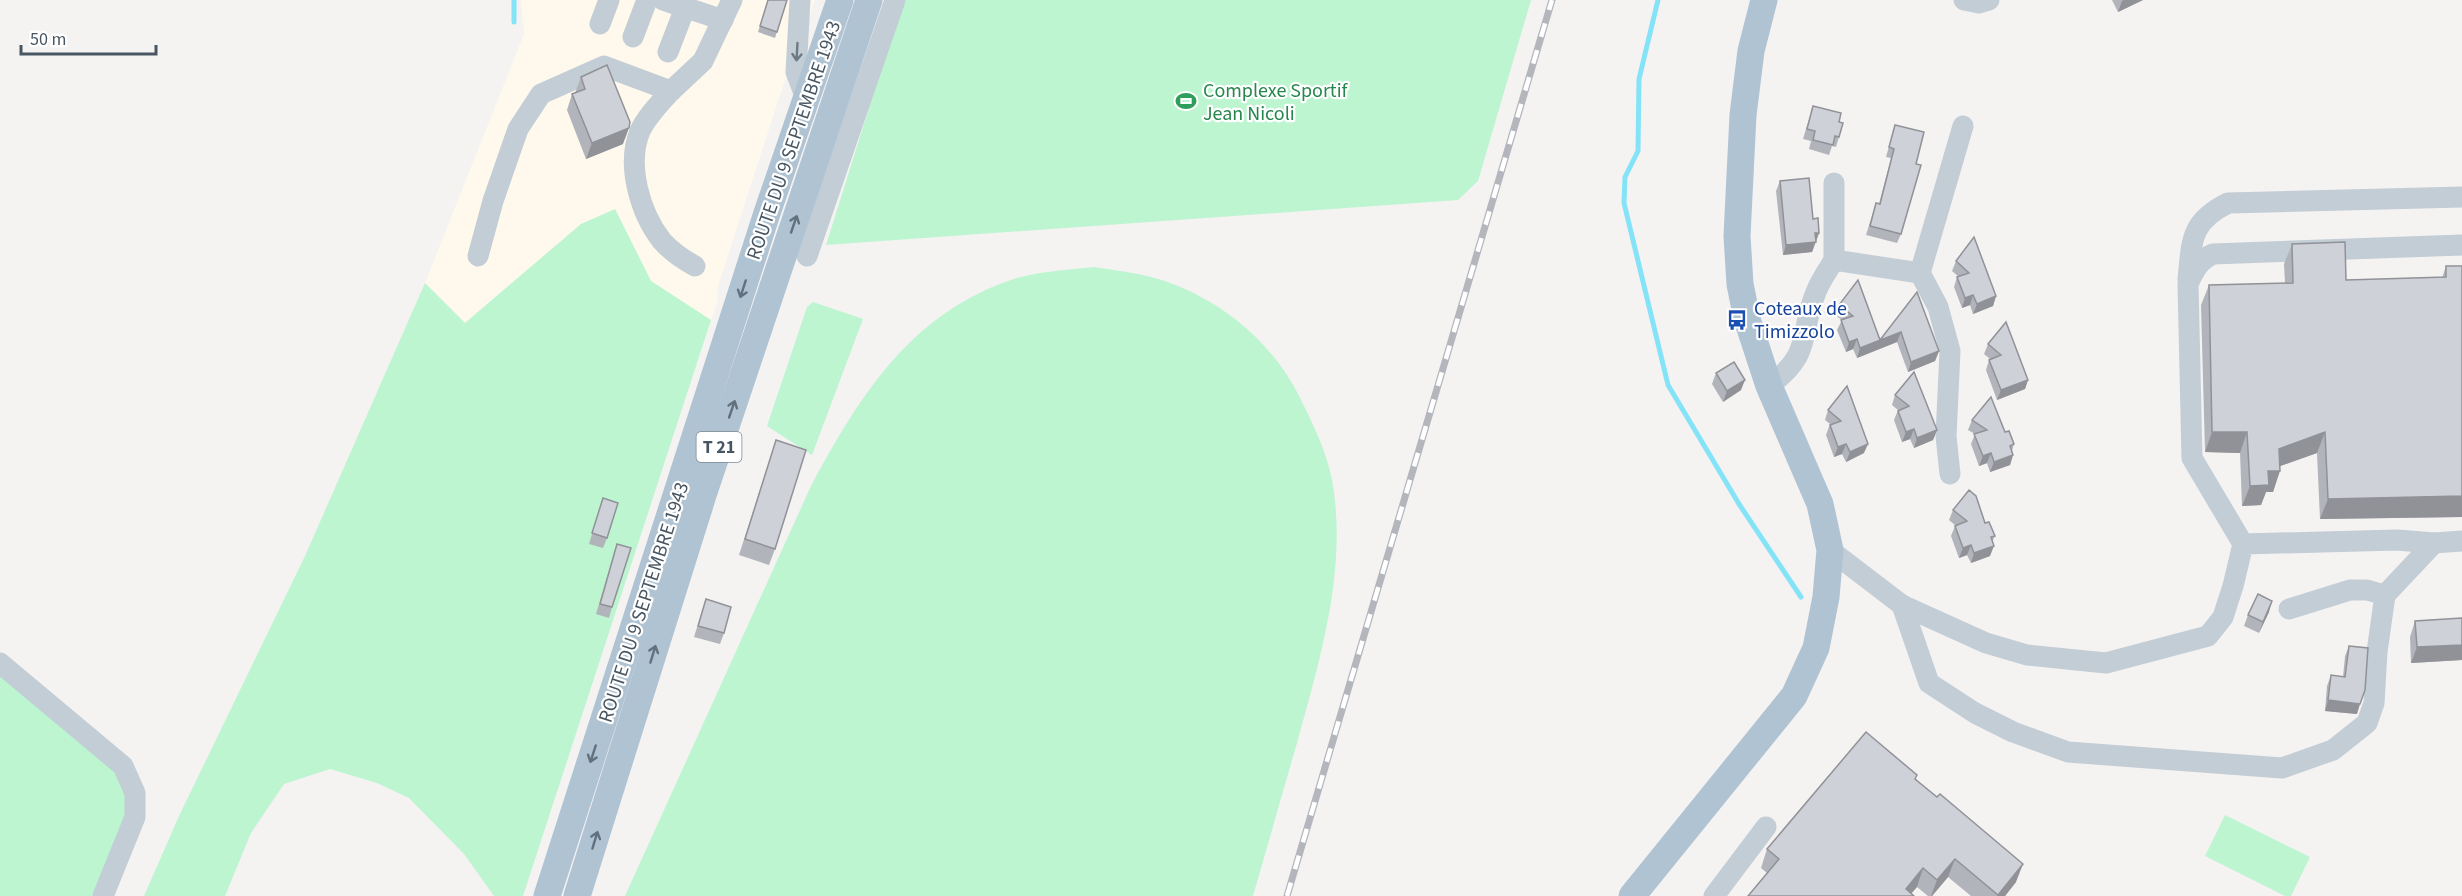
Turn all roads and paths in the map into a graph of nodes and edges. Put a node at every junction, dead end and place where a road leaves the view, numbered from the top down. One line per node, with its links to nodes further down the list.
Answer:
1 (609, 0): 14 (street)
2 (647, 0): 15 (street)
3 (663, 0): 12 (street)
4 (732, 0): 13 (street)
5 (800, 0): 18 (street, one-way to 18)
6 (840, 0): 18 (main road, ROUTE DU 9 SEPTEMBRE 1943 / T 21)
7 (869, 0): 42 (main road, ROUTE DU 9 SEPTEMBRE 1943 / T 21, one-way to 7)
8 (895, 0): 24 (street)
9 (1764, 0): 29 (main road)
10 (1964, 0): 11 (street)
11 (1989, 0)
12 (685, 8): 13 (street); 16 (street)
13 (723, 20): 17 (street)
14 (600, 24)
15 (633, 37)
16 (668, 52)
17 (671, 91): 23 (street); 26 (street)
18 (807, 101): 41 (main road, ROUTE DU 9 SEPTEMBRE 1943 / T 21, one-way to 41)
19 (1963, 126): 27 (street)
20 (1834, 183): 25 (street)
21 (2462, 197): 28 (street)
22 (2462, 245): 28 (street)
23 (478, 256)
24 (807, 256)
25 (1834, 260): 27 (street); 29 (street)
26 (695, 266)
27 (1920, 273): 30 (street)
28 (2188, 284): 33 (street)
29 (1769, 386): 34 (main road)
30 (1950, 474)
31 (2462, 541): 32 (street)
32 (2434, 543): 33 (street); 35 (street)
33 (2243, 544): 36 (street)
34 (1830, 550): 36 (street); 43 (main road)
35 (2385, 595): 36 (street); 37 (street)
36 (1902, 605)
37 (2289, 609)
38 (0, 663): 40 (street)
39 (1766, 827): 44 (street)
40 (103, 896)
41 (547, 896)
42 (577, 896)
43 (1632, 896)
44 (1714, 896)

